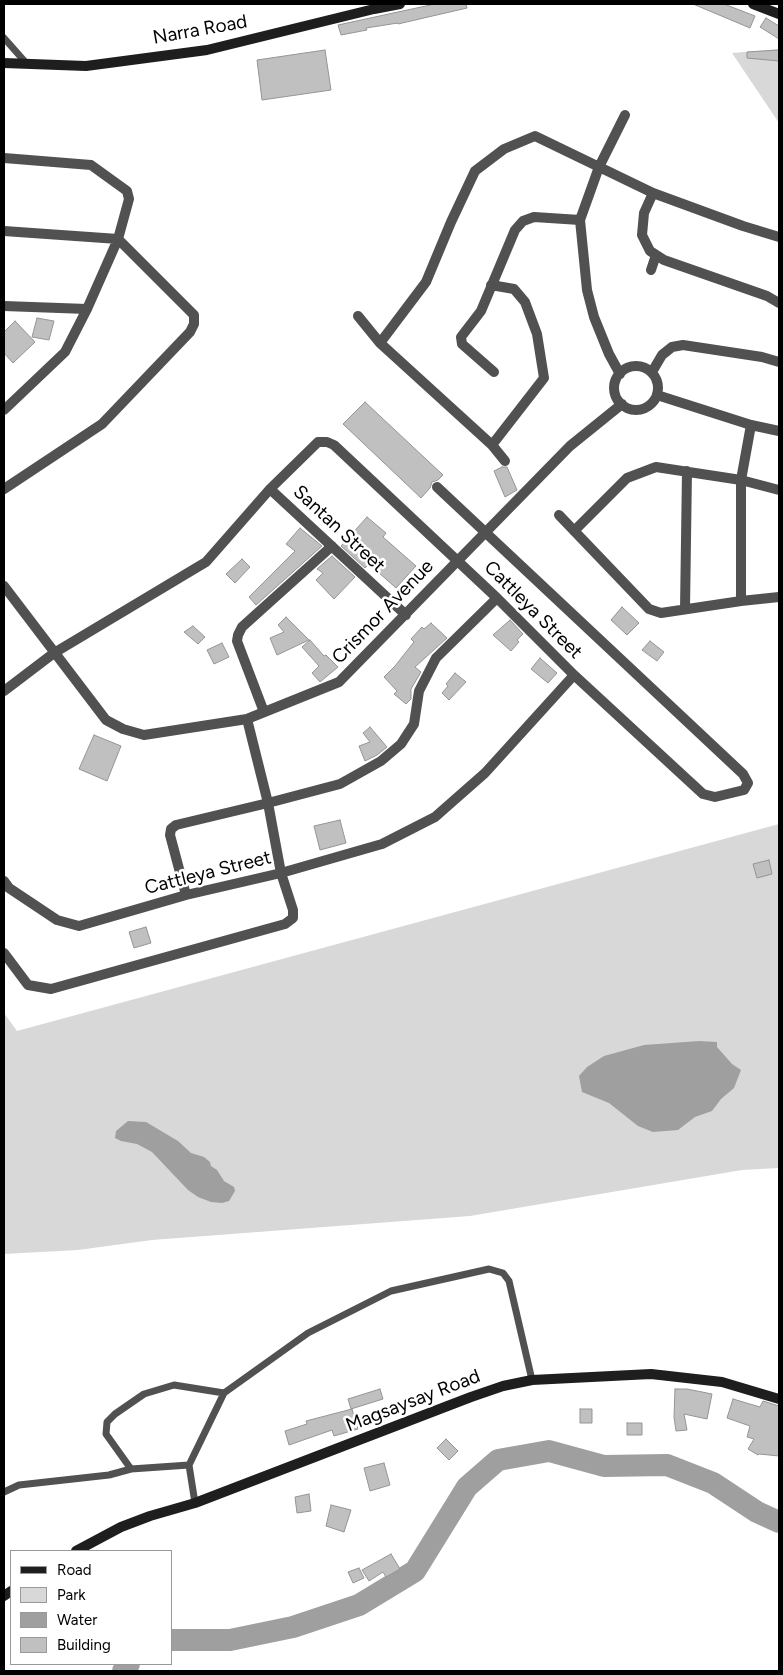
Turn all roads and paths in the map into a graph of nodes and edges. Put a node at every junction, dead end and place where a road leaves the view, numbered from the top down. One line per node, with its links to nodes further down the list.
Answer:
1 (400, 4): 6 (main road, Narra Road)
2 (753, 4): 3 (main road)
3 (779, 14)
4 (4, 38): 6 (lane)
5 (4, 63): 6 (main road, Narra Road)
6 (27, 64)
7 (625, 115): 9 (street)
8 (4, 158): 14 (street)
9 (600, 167): 10 (street); 11 (street); 22 (street)
10 (653, 193): 13 (street); 15 (street)
11 (580, 220): 17 (street); 26 (street)
12 (4, 231): 14 (street)
13 (779, 237)
14 (118, 239): 20 (street); 37 (street)
15 (656, 255): 16 (street); 18 (street)
16 (651, 270)
17 (491, 285): 24 (street); 32 (street)
18 (779, 303)
19 (4, 306): 20 (street)
20 (86, 309): 29 (street)
21 (358, 316): 22 (street)
22 (380, 343): 32 (street)
23 (779, 362): 25 (street)
24 (494, 372)
25 (652, 372): 26 (street); 27 (street)
26 (620, 374): 28 (street)
27 (657, 395): 28 (street); 30 (street)
28 (622, 404): 42 (street, Crismor Avenue)
29 (4, 410)
30 (751, 425): 31 (street); 35 (street)
31 (779, 431)
32 (492, 445): 33 (street)
33 (505, 461)
34 (687, 471): 35 (street); 41 (street); 49 (street)
35 (741, 480): 39 (street); 48 (street)
36 (437, 487): 42 (street)
37 (4, 488)
38 (270, 489): 43 (street, Santan Street); 44 (street, Cattleya Street); 51 (street, Cattleya Street)
39 (779, 490)
40 (559, 516): 41 (street)
41 (574, 532): 49 (street)
42 (485, 533): 44 (street, Crismor Avenue); 52 (street)
43 (332, 546): 50 (street, Santan Street); 54 (street)
44 (458, 560): 47 (street, Cattleya Street); 50 (street, Crismor Avenue)
45 (4, 586): 51 (street, Crismor Avenue)
46 (779, 597): 48 (street)
47 (497, 598): 52 (street, Cattleya Street); 56 (street)
48 (741, 600): 49 (street)
49 (686, 609)
50 (406, 615): 54 (street, Crismor Avenue)
51 (54, 653): 53 (street, Cattleya Street); 55 (street, Crismor Avenue)
52 (574, 675): 57 (street, Cattleya Street)
53 (4, 691)
54 (264, 712): 55 (street, Crismor Avenue)
55 (246, 719): 56 (street)
56 (268, 804): 57 (street); 59 (street)
57 (281, 873): 59 (street, Cattleya Street); 60 (street)
58 (4, 881): 59 (street, Cattleya Street)
59 (186, 896)
60 (4, 953)
61 (532, 1380): 62 (lane); 63 (main road, Magsaysay Road); 67 (main road, Magsaysay Road)
62 (224, 1393): 64 (lane); 65 (lane)
63 (779, 1399)
64 (189, 1466): 65 (lane); 67 (lane)
65 (131, 1469): 66 (lane)
66 (4, 1492)
67 (194, 1503): 68 (main road, Magsaysay Road)
68 (78, 1550)

